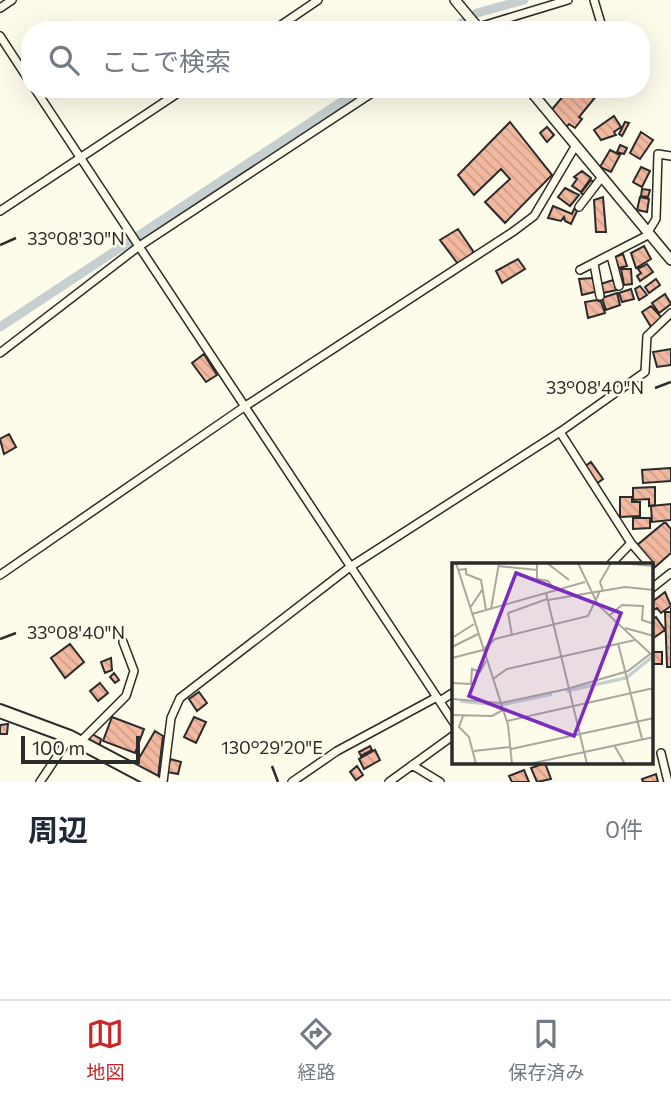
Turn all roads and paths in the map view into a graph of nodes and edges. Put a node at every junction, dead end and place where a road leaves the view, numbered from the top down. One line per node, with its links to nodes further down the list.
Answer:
1 (12, 0): 6 (street)
2 (318, 0): 7 (street)
3 (455, 0): 8 (street)
4 (568, 0): 9 (street)
5 (594, 0): 10 (street)
6 (0, 8)
7 (287, 21)
8 (471, 21)
9 (496, 21)
10 (600, 21)
11 (0, 36): 12 (street)
12 (21, 68)
13 (40, 98): 19 (street)
14 (171, 98): 19 (street)
15 (364, 98): 24 (street)
16 (537, 98): 17 (street)
17 (576, 145): 20 (street); 33 (street)
18 (671, 156): 23 (street)
19 (80, 159): 22 (street); 24 (street)
20 (602, 177): 21 (street); 23 (street)
21 (579, 207)
22 (0, 211)
23 (649, 233): 25 (street); 26 (street)
24 (138, 247): 32 (street); 33 (street)
25 (611, 256): 27 (street); 29 (street)
26 (671, 260)
27 (594, 264): 28 (street); 30 (street)
28 (580, 270)
29 (619, 286)
30 (600, 296)
31 (671, 313): 34 (street)
32 (0, 354)
33 (244, 407): 38 (street); 41 (street)
34 (560, 432): 35 (street); 38 (street)
35 (631, 543): 36 (street); 37 (street)
36 (612, 563)
37 (648, 563)
38 (350, 567): 46 (street); 55 (street)
39 (654, 570): 42 (street)
40 (671, 573): 42 (street)
41 (0, 575)
42 (662, 579): 43 (street)
43 (654, 586)
44 (123, 642): 50 (street)
45 (452, 693): 46 (street)
46 (438, 699): 48 (street); 56 (street)
47 (0, 711): 50 (highway)
48 (452, 720)
49 (452, 737): 52 (street)
50 (75, 739): 53 (street); 54 (highway)
51 (661, 753): 59 (street)
52 (412, 765): 57 (street); 58 (street)
53 (40, 782)
54 (155, 782)
55 (163, 782)
56 (292, 782)
57 (389, 782)
58 (440, 782)
59 (668, 782)

